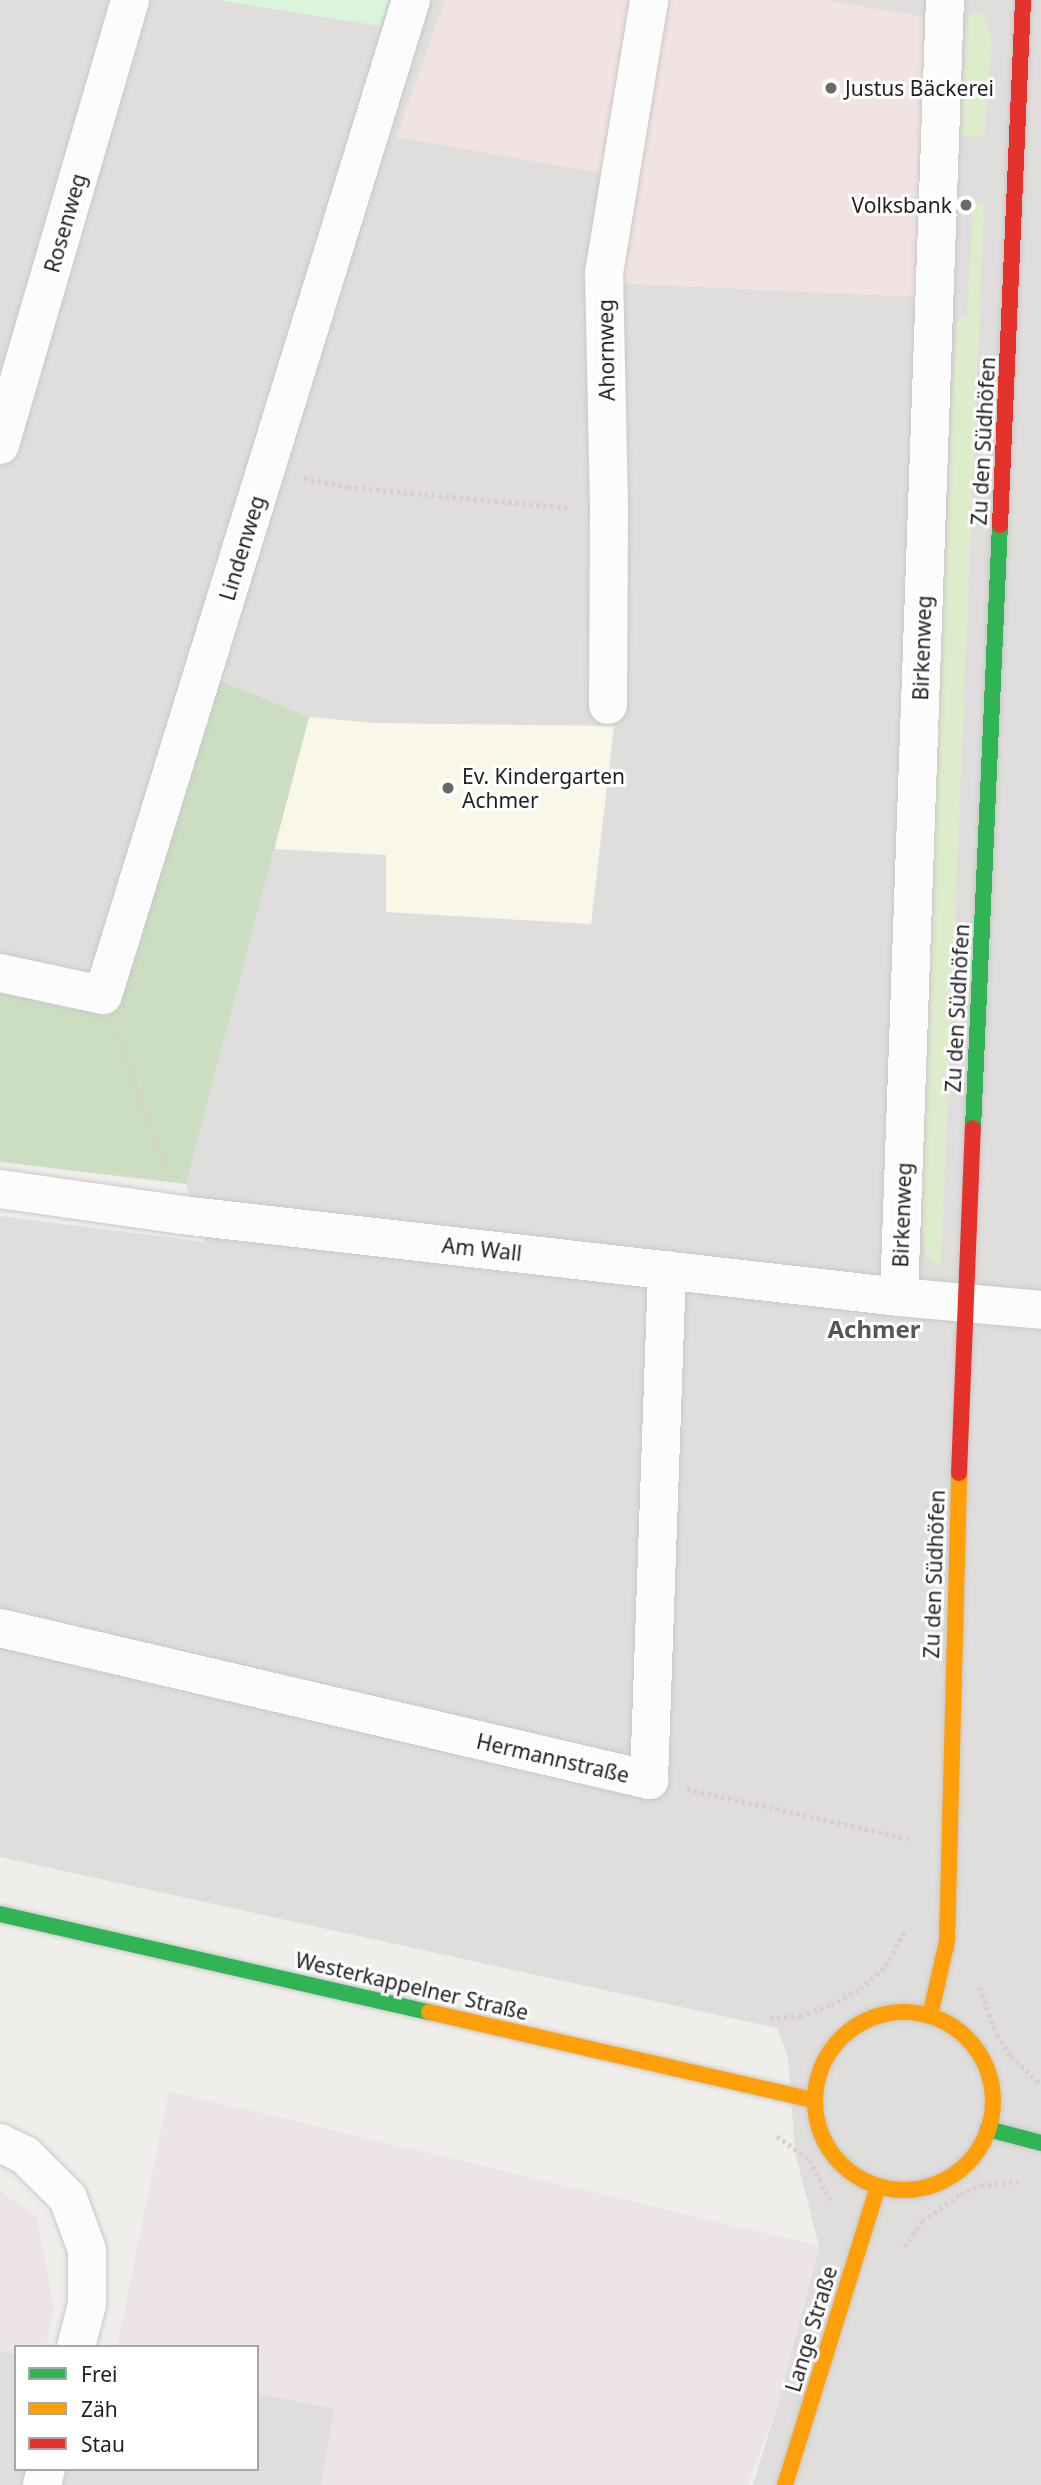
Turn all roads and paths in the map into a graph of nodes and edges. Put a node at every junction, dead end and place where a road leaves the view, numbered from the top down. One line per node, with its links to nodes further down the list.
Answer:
1 (130, 0): 6 (street, Rosenweg)
2 (411, 0): 7 (street, Lindenweg)
3 (649, 0): 8 (street, Ahornweg)
4 (946, 0): 15 (street, Birkenweg)
5 (1023, 0): 16 (street, Zu den Südhöfen)
6 (0, 445)
7 (265, 471): 8 (path); 11 (street, Lindenweg)
8 (609, 508): 9 (street, Ahornweg)
9 (608, 705)
10 (0, 974): 11 (street)
11 (103, 995): 13 (path)
12 (0, 1189): 13 (street, Am Wall)
13 (182, 1215): 14 (street, Am Wall)
14 (667, 1270): 15 (street, Am Wall); 19 (street, Hermannstraße)
15 (899, 1297): 16 (street, Am Wall)
16 (965, 1304): 17 (street, Am Wall); 23 (street, Zu den Südhöfen)
17 (1041, 1310)
18 (0, 1628): 19 (street, Hermannstraße)
19 (649, 1780): 20 (path)
20 (916, 1826)
21 (0, 1914): 25 (street, Westerkappelner Straße)
22 (908, 1925): 24 (path)
23 (930, 2015): 25 (street); 26 (street)
24 (770, 2018)
25 (814, 2100): 30 (street)
26 (988, 2129): 28 (street); 30 (street)
27 (0, 2143): 32 (street)
28 (1041, 2143)
29 (1022, 2181): 31 (path)
30 (878, 2187): 33 (street, Lange Straße)
31 (901, 2250)
32 (77, 2345)
33 (785, 2485)

